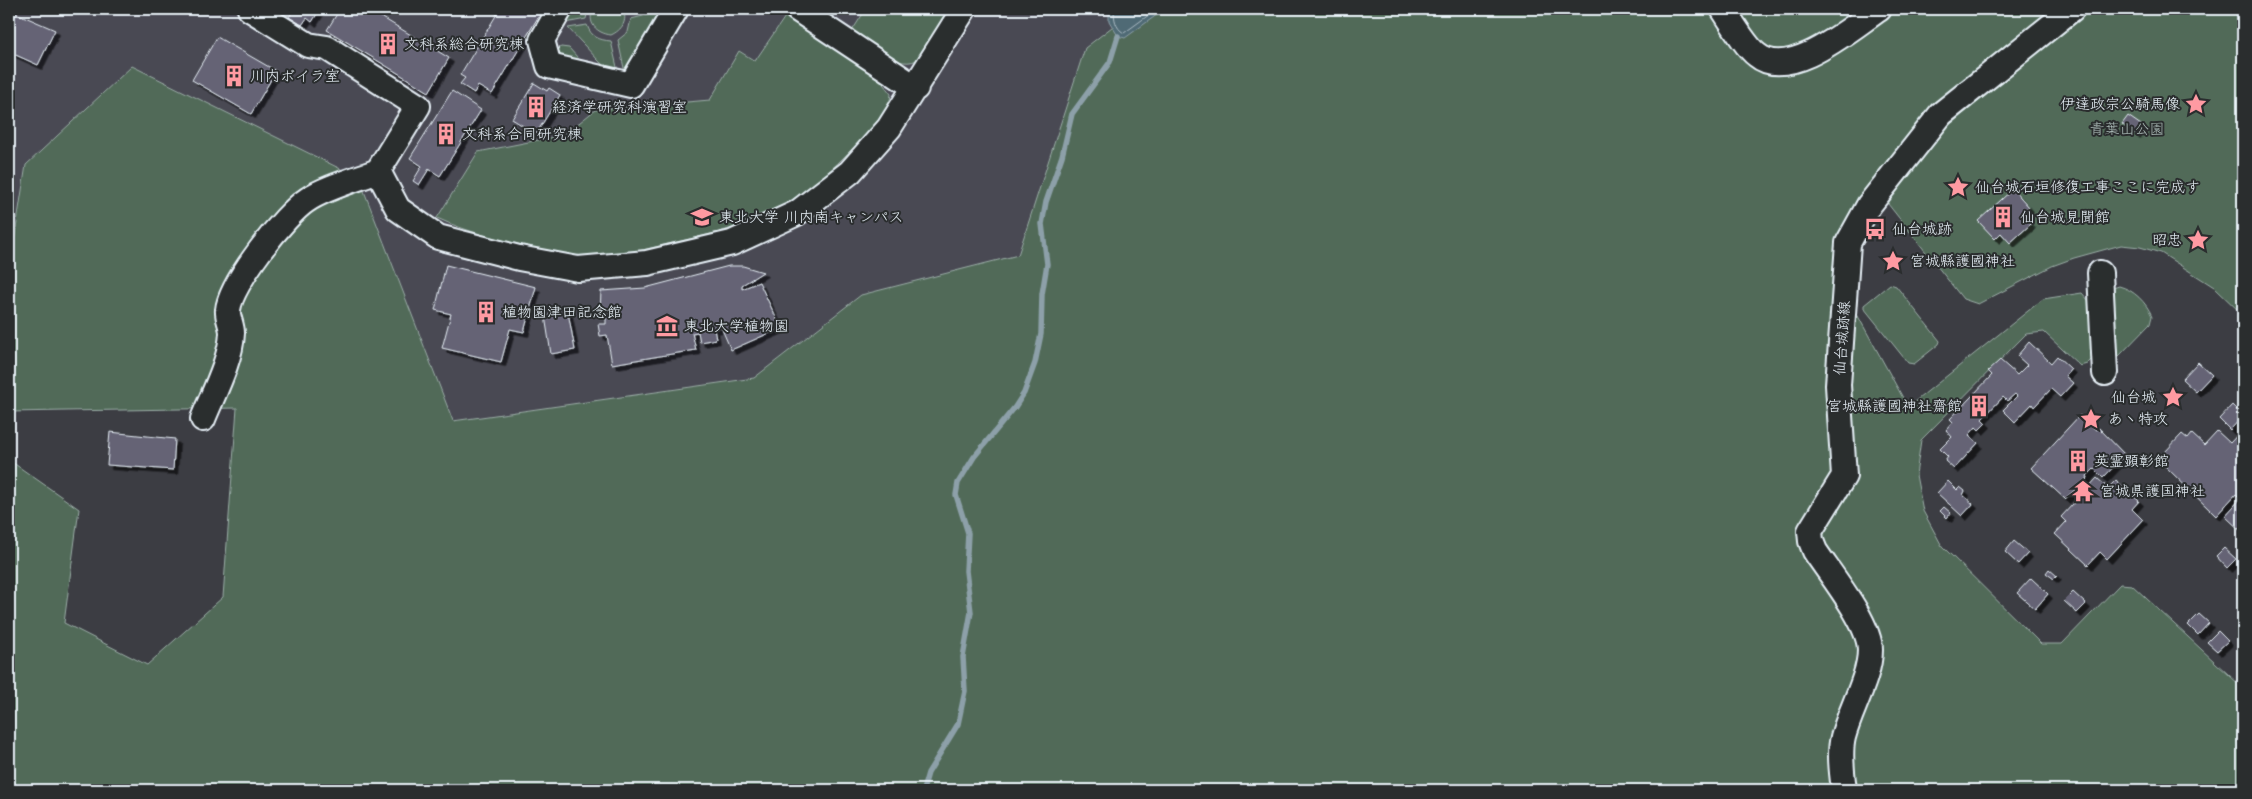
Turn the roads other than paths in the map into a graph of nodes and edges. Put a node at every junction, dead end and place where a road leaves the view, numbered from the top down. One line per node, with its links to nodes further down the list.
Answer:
1 (250, 9): 10 (street)
2 (560, 9): 3 (street)
3 (676, 9)
4 (796, 9): 9 (street)
5 (964, 9): 9 (street)
6 (1723, 9): 7 (street)
7 (1879, 9)
8 (2072, 9): 14 (street, 仙台城跡線)
9 (916, 88): 10 (street)
10 (378, 171): 13 (street)
11 (2100, 274): 12 (street)
12 (2105, 373)
13 (202, 419)
14 (1844, 790)

